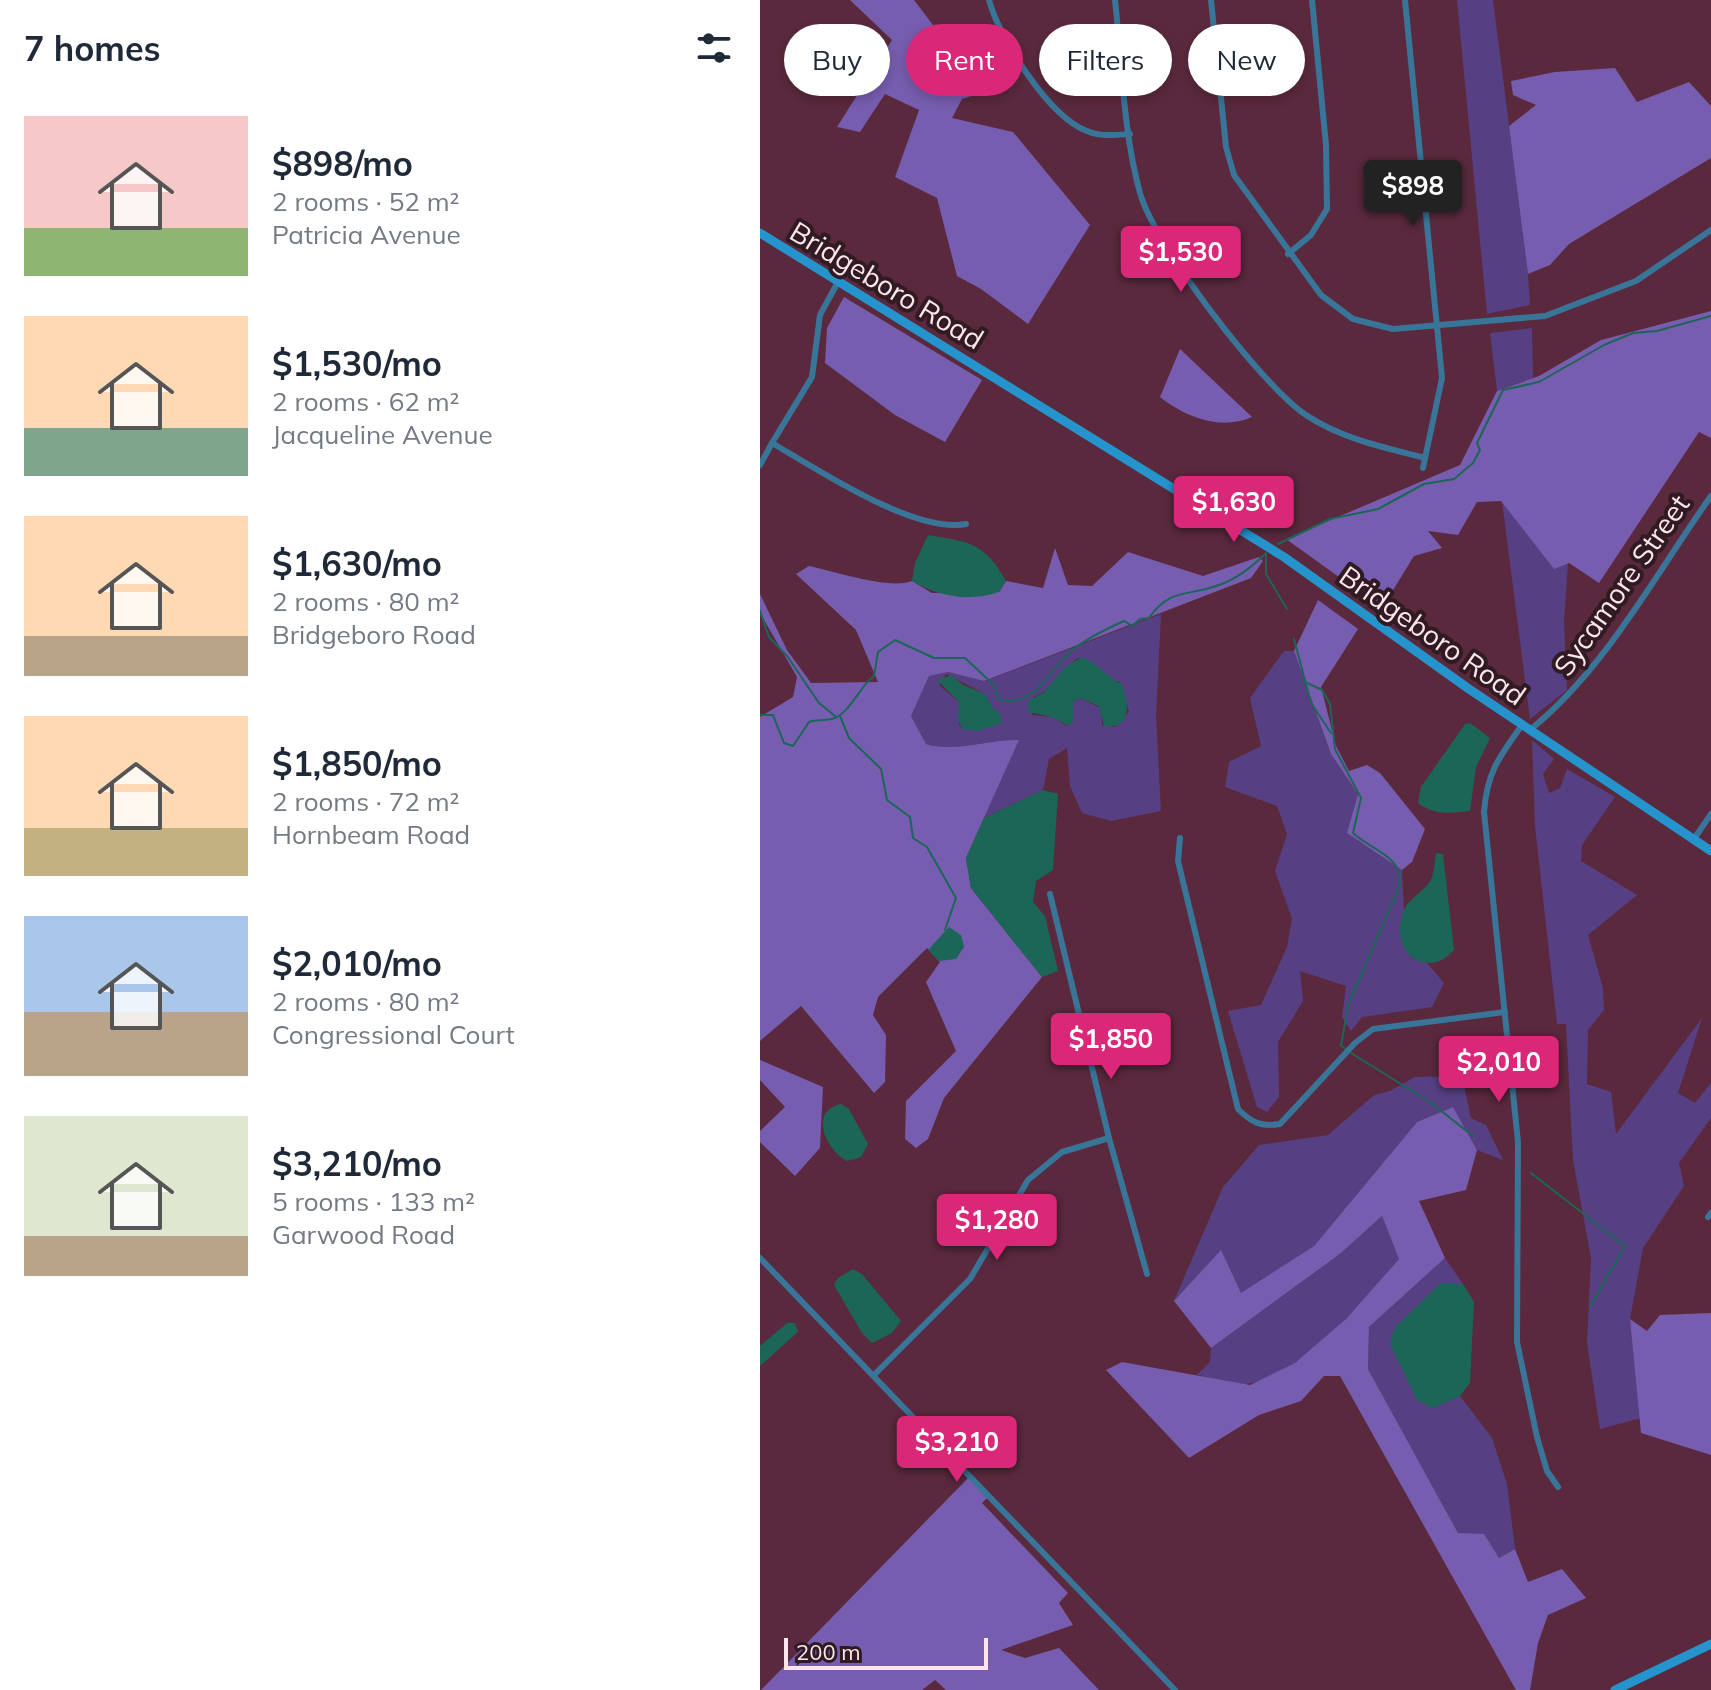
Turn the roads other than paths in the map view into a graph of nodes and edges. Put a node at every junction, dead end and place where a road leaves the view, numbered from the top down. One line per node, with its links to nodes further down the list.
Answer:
1 (989, 0): 6 (street)
2 (1115, 0): 6 (street)
3 (1211, 0): 9 (street)
4 (1312, 0): 9 (street)
5 (1405, 0): 11 (street)
6 (1130, 134): 13 (street)
7 (1711, 230): 11 (street)
8 (760, 233): 10 (main road, Bridgeboro Road)
9 (1288, 254): 11 (street)
10 (839, 280): 12 (street); 18 (main road, Bridgeboro Road)
11 (1438, 327): 13 (street)
12 (772, 443): 14 (street); 17 (street)
13 (1425, 458): 15 (street)
14 (760, 465)
15 (1423, 468)
16 (1711, 496): 18 (street, Sycamore Street)
17 (966, 524)
18 (1526, 727): 21 (main road, Bridgeboro Road); 24 (street, Sycamore Street)
19 (1711, 814): 21 (street)
20 (1180, 838): 24 (street)
21 (1694, 839): 22 (main road, Bridgeboro Road)
22 (1711, 851)
23 (1050, 894): 25 (street)
24 (1505, 1012): 29 (street, Sycamore Street)
25 (1109, 1138): 27 (street); 28 (street)
26 (760, 1258): 28 (street)
27 (1147, 1274)
28 (874, 1375): 31 (street)
29 (1558, 1487)
30 (1711, 1644): 32 (main road)
31 (1175, 1690)
32 (1615, 1690)

